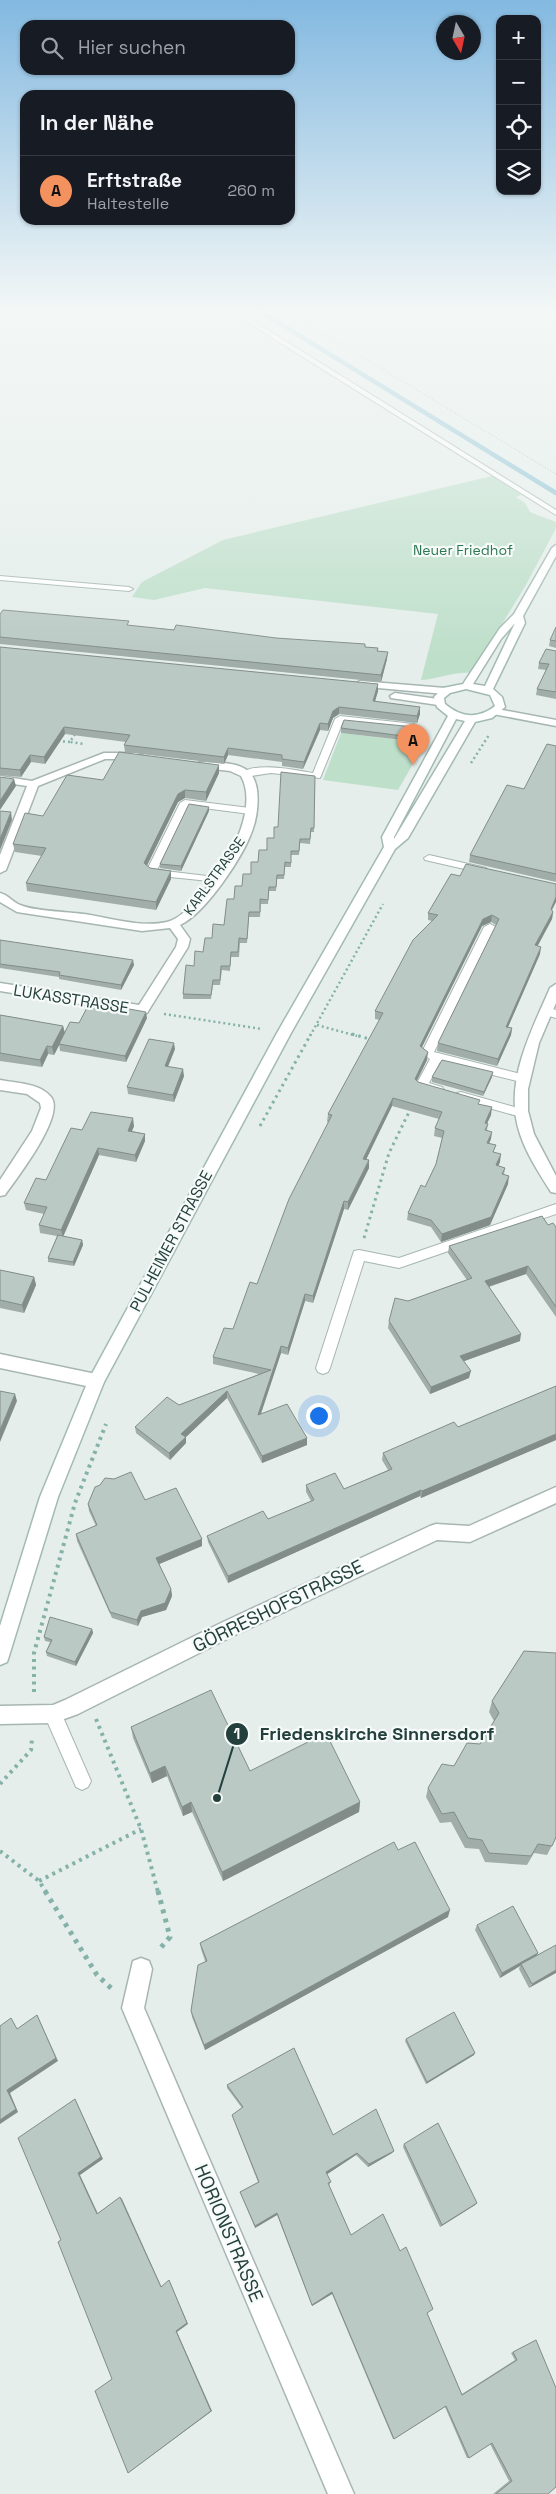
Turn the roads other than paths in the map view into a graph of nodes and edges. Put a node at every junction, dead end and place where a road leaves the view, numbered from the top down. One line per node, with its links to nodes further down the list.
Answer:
1 (416, 425): 2 (lane)
2 (556, 513)
3 (556, 548): 6 (street)
4 (0, 578): 5 (lane)
5 (129, 589)
6 (518, 616): 7 (street); 8 (street)
7 (466, 686): 8 (street); 9 (street)
8 (488, 690): 11 (street)
9 (445, 691): 10 (street); 10 (street)
10 (438, 702): 14 (street)
11 (509, 703): 12 (street); 13 (street)
12 (496, 712): 15 (street); 16 (street)
13 (556, 714)
14 (452, 715): 15 (street); 24 (street, PULHEIMER STRASSE)
15 (472, 718): 24 (street, PULHEIMER STRASSE)
16 (556, 723)
17 (414, 727): 20 (lane)
18 (152, 758): 22 (street)
19 (186, 763): 20 (street)
20 (245, 774): 23 (street, KARLSTRASSE)
21 (0, 779): 22 (street)
22 (33, 784): 26 (street)
23 (250, 811): 28 (street, KARLSTRASSE); 28 (lane)
24 (390, 847): 45 (street, PULHEIMER STRASSE)
25 (429, 858): 27 (lane)
26 (0, 870)
27 (498, 874)
28 (214, 880): 30 (street, KARLSTRASSE)
29 (1, 899): 30 (street, KARLSTRASSE)
30 (173, 924): 34 (street, KARLSTRASSE)
31 (490, 927): 36 (lane)
32 (0, 987): 34 (street, LUKASSTRASSE)
33 (556, 988): 35 (street)
34 (142, 1010)
35 (551, 1012): 37 (street)
36 (437, 1057): 37 (lane); 39 (lane)
37 (521, 1078): 39 (street)
38 (0, 1085): 41 (street)
39 (521, 1113): 40 (street)
40 (556, 1188)
41 (0, 1191)
42 (556, 1209): 44 (lane)
43 (0, 1361): 45 (street)
44 (323, 1368)
45 (96, 1381): 47 (street, PULHEIMER STRASSE)
46 (556, 1495): 49 (street, GÖRRESHOFSTRASSE)
47 (0, 1656)
48 (0, 1714): 49 (street, GÖRRESHOFSTRASSE)
49 (53, 1714): 50 (lane)
50 (82, 1782)
51 (141, 1970): 52 (street, HORIONSTRASSE)
52 (341, 2494)

